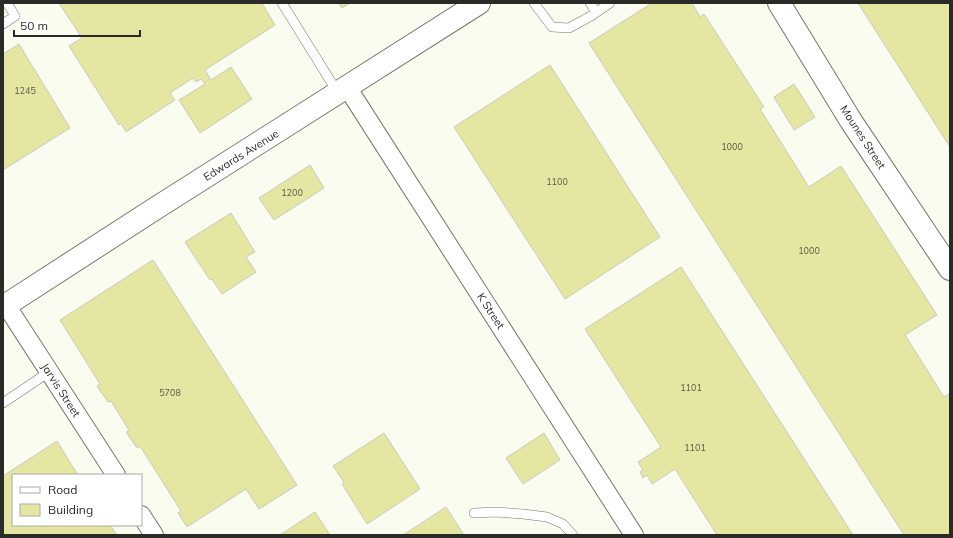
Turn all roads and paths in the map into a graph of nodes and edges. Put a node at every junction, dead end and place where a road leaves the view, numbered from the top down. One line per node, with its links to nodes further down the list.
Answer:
1 (7, 3): 9 (lane)
2 (282, 3): 10 (lane)
3 (479, 3): 10 (street, Edwards Avenue)
4 (534, 3): 8 (lane)
5 (590, 3): 8 (lane)
6 (610, 3): 8 (lane)
7 (779, 3): 11 (street, Mounes Street)
8 (596, 12)
9 (3, 24)
10 (343, 90): 12 (street, Edwards Avenue); 20 (street, K Street)
11 (950, 269)
12 (5, 306): 13 (street, Jarvis Street)
13 (49, 372): 14 (lane); 15 (street, Jarvis Street)
14 (3, 403)
15 (115, 474)
16 (474, 513): 19 (lane)
17 (142, 517): 18 (street)
18 (154, 535)
19 (573, 535)
20 (634, 535)

